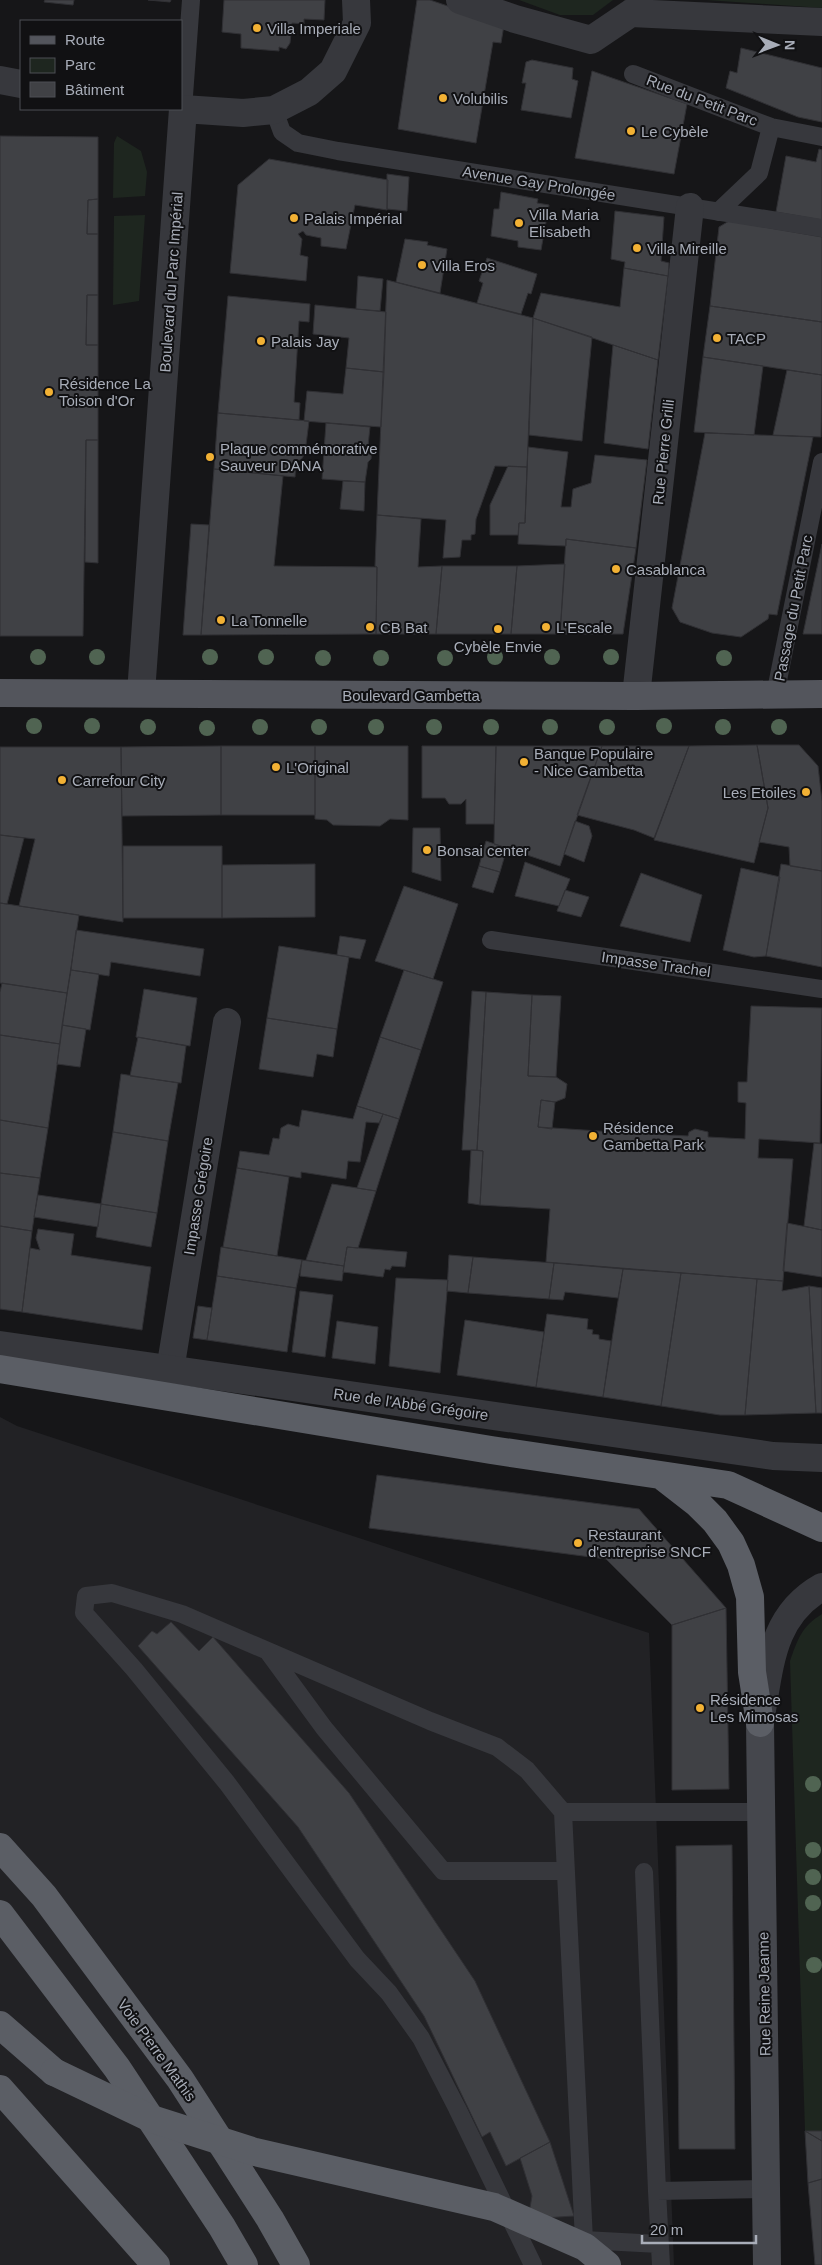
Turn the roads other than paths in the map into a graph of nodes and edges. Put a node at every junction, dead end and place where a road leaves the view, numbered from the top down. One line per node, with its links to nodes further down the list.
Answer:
1 (191, 0): 8 (lane)
2 (356, 0): 10 (street)
3 (460, 0): 4 (street)
4 (822, 22)
5 (633, 74): 11 (lane, Rue du Petit Parc)
6 (0, 80): 7 (street)
7 (20, 84)
8 (182, 109): 10 (street)
9 (182, 110): 18 (street, Boulevard du Parc Impérial)
10 (274, 110): 13 (lane, Avenue Gay Prolongée)
11 (771, 127): 12 (lane, Rue du Petit Parc); 14 (lane, Rue du Petit Parc)
12 (822, 137)
13 (690, 207): 14 (lane, Avenue Gay Prolongée); 21 (street, Rue Pierre Grilli)
14 (718, 212): 15 (lane, Avenue Gay Prolongée)
15 (822, 228)
16 (822, 462): 20 (lane, Passage du Petit Parc)
17 (0, 693): 18 (main road, Boulevard Gambetta)
18 (141, 693): 21 (main road, Boulevard Gambetta)
19 (822, 694): 20 (main road, Boulevard Gambetta)
20 (775, 695): 21 (main road, Boulevard Gambetta)
21 (636, 696)
22 (491, 940): 23 (lane, Impasse Trachel)
23 (822, 988)
24 (227, 1022): 27 (street, Impasse Grégoire)
25 (0, 1345): 27 (street, Rue de l'Abbé Grégoire)
26 (0, 1368): 29 (highway)
27 (170, 1370): 28 (street, Rue de l'Abbé Grégoire)
28 (822, 1458)
29 (658, 1473): 30 (highway); 33 (highway)
30 (822, 1528)
31 (822, 1587): 33 (street)
32 (268, 1652): 34 (lane); 37 (lane); 49 (lane)
33 (760, 1723): 35 (main road, Rue Reine Jeanne)
34 (563, 1812): 35 (lane); 37 (lane)
35 (761, 1812): 42 (main road, Rue Reine Jeanne)
36 (0, 1847): 48 (highway, Voie Pierre Mathis)
37 (566, 1871): 44 (lane)
38 (644, 1872): 43 (lane)
39 (0, 1914): 47 (highway, bridge)
40 (0, 2025): 51 (highway, bridge)
41 (0, 2089): 46 (highway)
42 (766, 2189): 43 (lane); 53 (main road, Rue Reine Jeanne)
43 (657, 2191): 45 (lane)
44 (584, 2240): 45 (lane); 50 (lane)
45 (660, 2244): 52 (lane)
46 (156, 2265)
47 (244, 2265)
48 (296, 2265)
49 (533, 2265)
50 (586, 2265)
51 (607, 2265)
52 (661, 2265)
53 (767, 2265)

